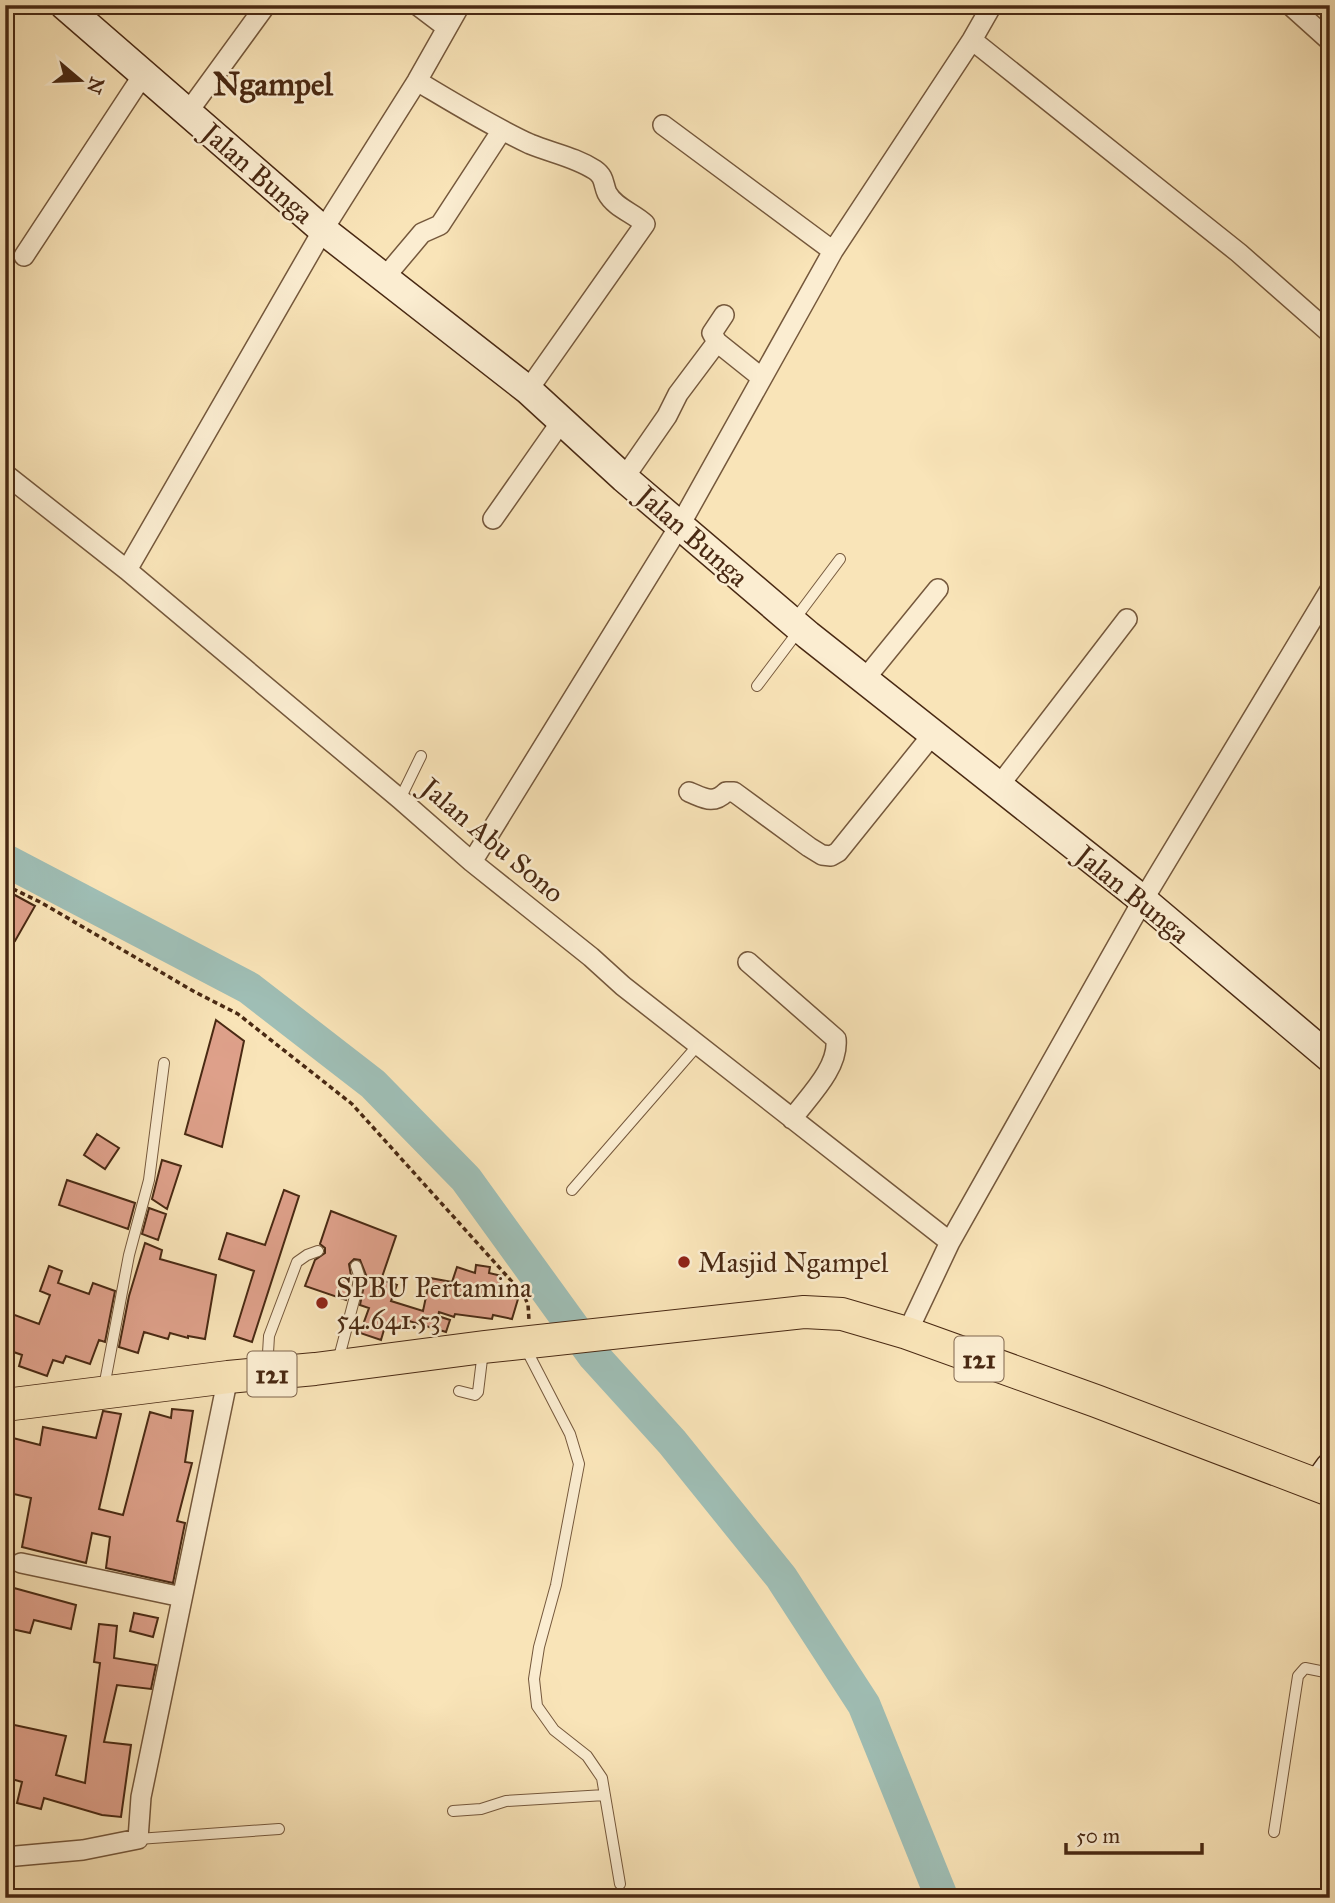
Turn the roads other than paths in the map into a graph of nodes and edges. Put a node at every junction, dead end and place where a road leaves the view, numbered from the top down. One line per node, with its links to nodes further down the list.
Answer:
1 (64, 5): 10 (street, Jalan Bunga)
2 (266, 5): 12 (street)
3 (417, 5): 7 (street)
4 (460, 5): 7 (street)
5 (992, 5): 8 (street)
6 (1290, 5): 9 (street)
7 (446, 27): 11 (street)
8 (972, 40): 16 (street); 20 (street)
9 (1330, 41)
10 (143, 75): 12 (street, Jalan Bunga); 17 (street)
11 (417, 80): 14 (street); 15 (street)
12 (188, 112): 15 (street, Jalan Bunga)
13 (663, 125): 16 (street)
14 (502, 130): 18 (street); 23 (street)
15 (323, 230): 18 (street, Jalan Bunga); 30 (street)
16 (832, 251): 22 (street)
17 (24, 256)
18 (384, 277): 23 (street, Jalan Bunga)
19 (724, 314): 21 (street)
20 (1330, 333)
21 (717, 342): 22 (street); 26 (street)
22 (762, 378): 28 (street)
23 (528, 390): 24 (street, Jalan Bunga)
24 (561, 422): 26 (street, Jalan Bunga); 27 (street)
25 (5, 474): 30 (street, Jalan Abu Sono)
26 (625, 478): 28 (street, Jalan Bunga)
27 (493, 519)
28 (680, 525): 34 (street, Jalan Bunga); 42 (street)
29 (841, 559): 34 (lane)
30 (127, 570): 41 (street, Jalan Abu Sono)
31 (938, 589): 35 (street)
32 (1330, 590): 43 (street)
33 (1127, 619): 39 (street)
34 (797, 626): 35 (street, Jalan Bunga); 36 (lane)
35 (864, 680): 37 (street, Jalan Bunga)
36 (757, 686)
37 (933, 734): 39 (street, Jalan Bunga); 40 (street)
38 (421, 756): 41 (lane)
39 (998, 787): 43 (street, Jalan Bunga)
40 (689, 792)
41 (400, 799): 42 (street, Jalan Abu Sono)
42 (472, 862): 45 (street, Jalan Abu Sono)
43 (1143, 901): 46 (street, Jalan Bunga); 50 (street)
44 (748, 962): 48 (street)
45 (698, 1045): 48 (street, Jalan Abu Sono); 49 (lane)
46 (1330, 1058)
47 (164, 1063): 60 (lane)
48 (792, 1119): 50 (street, Jalan Abu Sono)
49 (572, 1190)
50 (950, 1242): 53 (street)
51 (318, 1251): 57 (lane)
52 (356, 1266): 56 (lane)
53 (907, 1333): 54 (main road, 121); 62 (main road, 121)
54 (531, 1342): 55 (main road, 121); 66 (lane)
55 (484, 1347): 56 (main road, 121); 59 (lane)
56 (337, 1366): 57 (main road, 121)
57 (267, 1374): 58 (main road, 121)
58 (228, 1377): 60 (main road, 121); 64 (street)
59 (459, 1391)
60 (103, 1394): 61 (main road, 121)
61 (5, 1405)
62 (1326, 1481)
63 (21, 1563): 64 (street)
64 (182, 1597): 70 (street)
65 (1330, 1673): 69 (lane)
66 (605, 1795): 67 (lane); 72 (lane)
67 (453, 1811)
68 (279, 1829): 70 (lane)
69 (1274, 1832)
70 (138, 1839): 71 (street)
71 (5, 1857)
72 (620, 1884)

